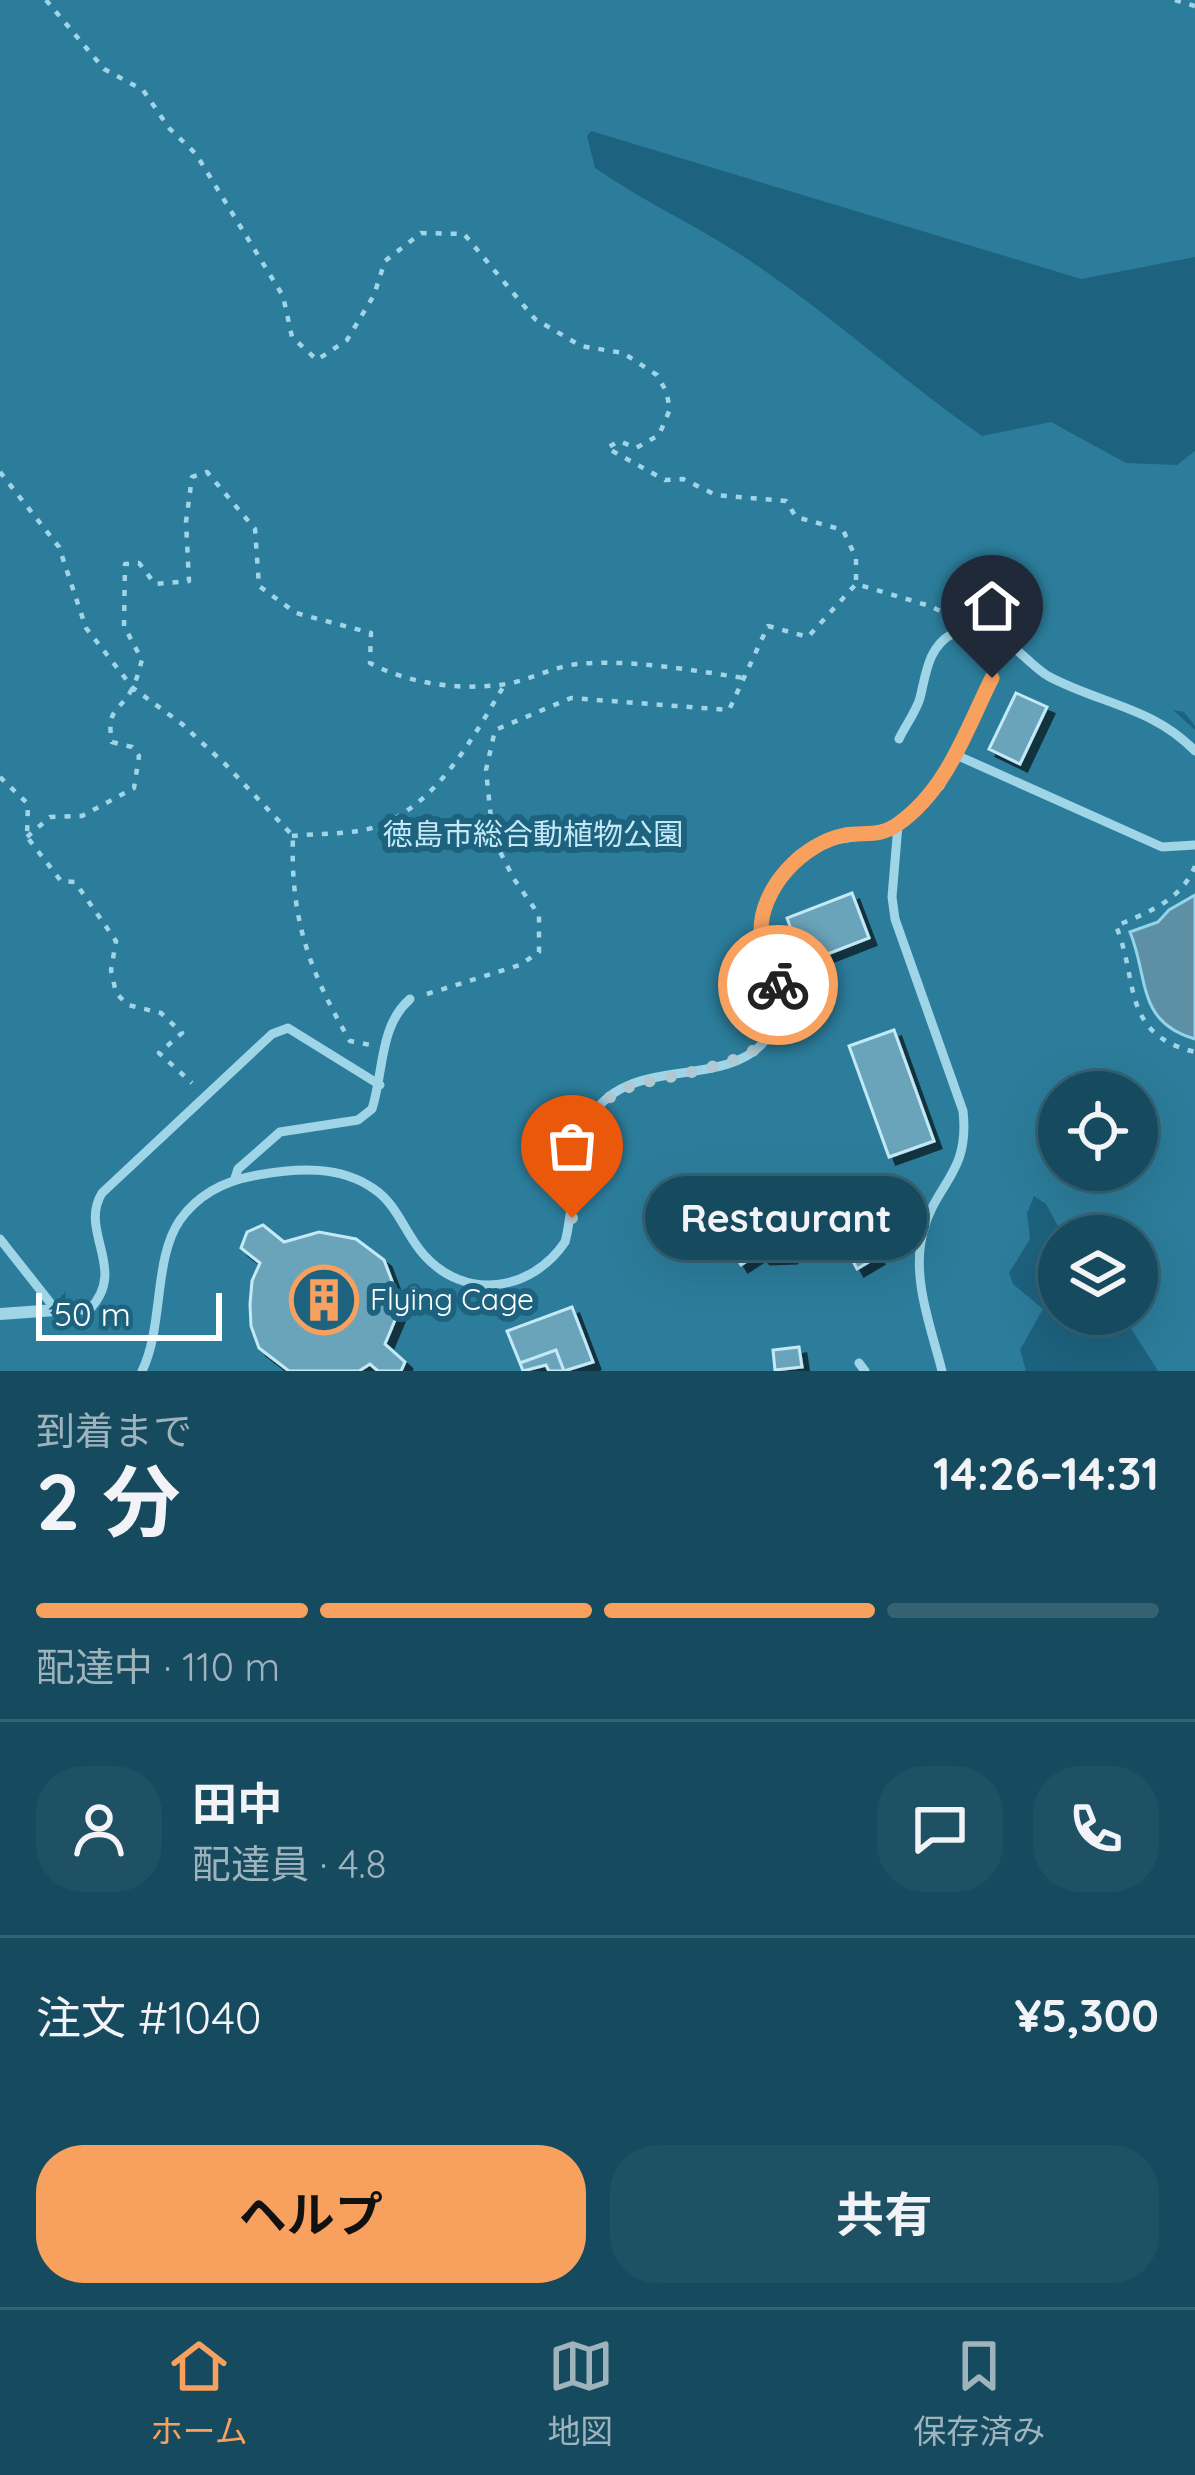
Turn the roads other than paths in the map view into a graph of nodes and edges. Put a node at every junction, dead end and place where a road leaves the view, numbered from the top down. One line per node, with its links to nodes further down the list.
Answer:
1 (992, 678): 4 (lane)
2 (898, 739): 3 (lane)
3 (1195, 751)
4 (954, 754): 5 (lane); 6 (lane)
5 (898, 825): 9 (lane); 14 (lane)
6 (1195, 844)
7 (410, 999): 8 (lane)
8 (380, 1085): 9 (lane); 11 (lane)
9 (235, 1178): 13 (lane)
10 (0, 1239): 11 (lane)
11 (56, 1310): 12 (street)
12 (0, 1314)
13 (142, 1371)
14 (942, 1371)

